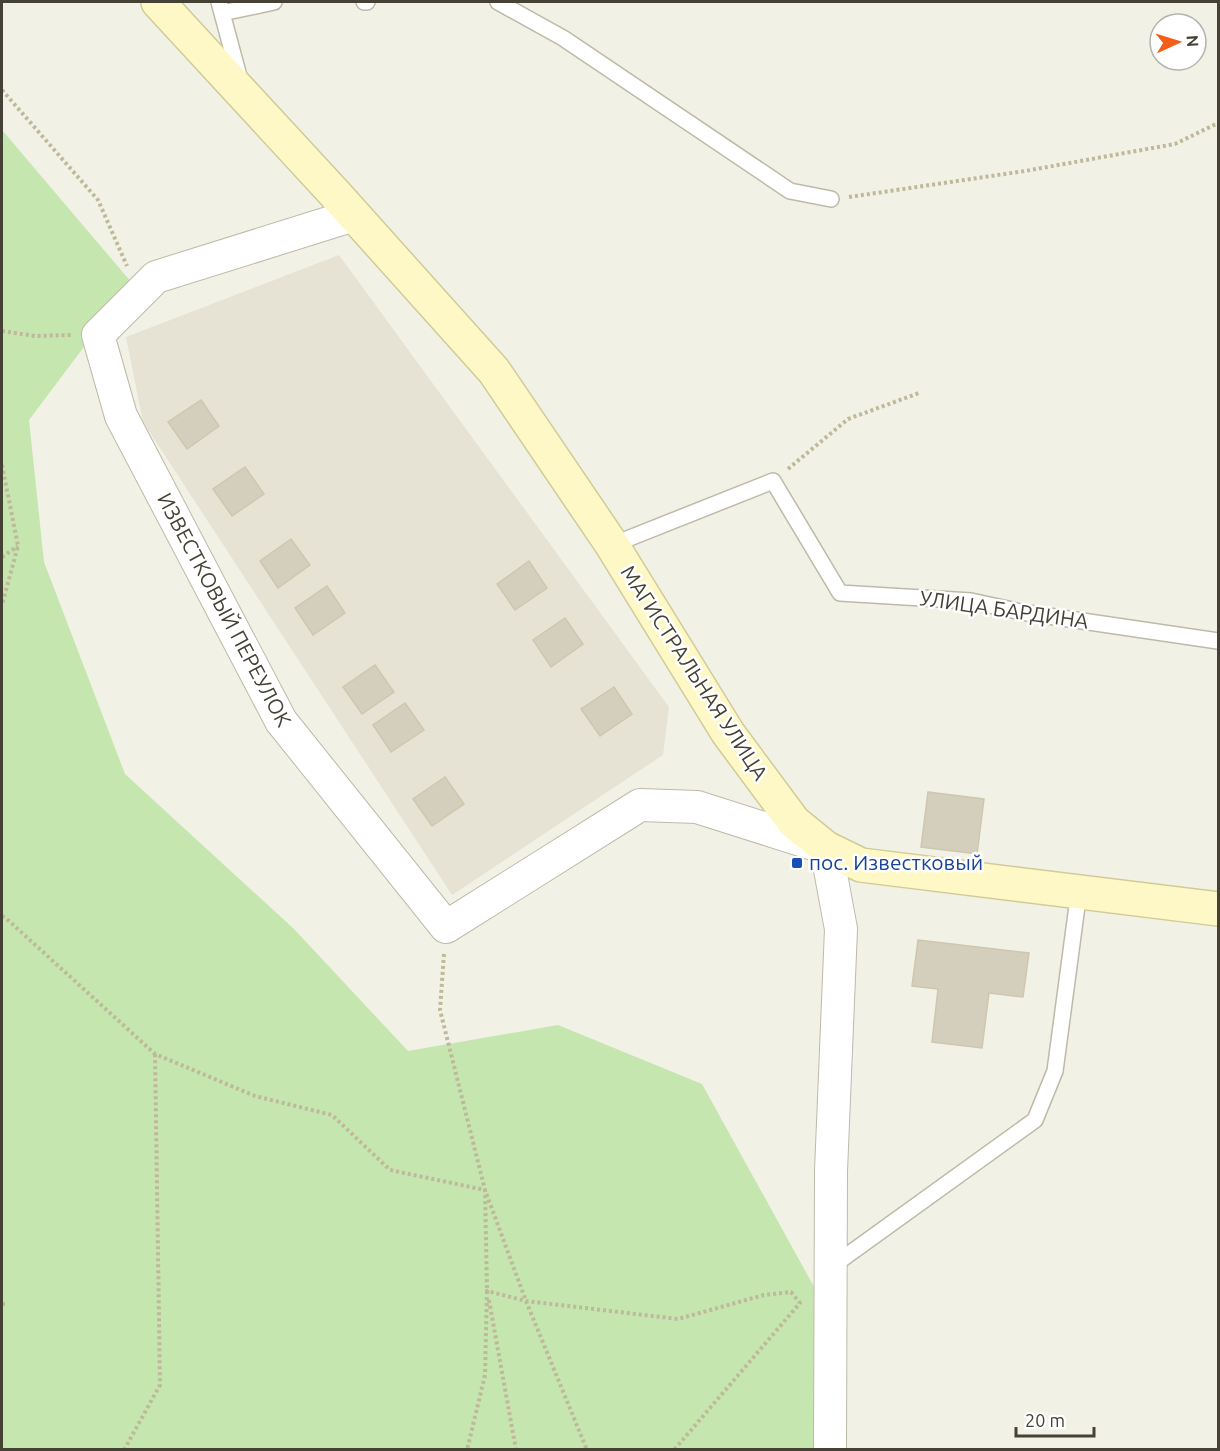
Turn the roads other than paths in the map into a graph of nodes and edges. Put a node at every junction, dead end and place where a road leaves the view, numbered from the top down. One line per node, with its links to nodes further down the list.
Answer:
1 (158, 2): 5 (street, МАГИСТРАЛЬНАЯ УЛИЦА)
2 (274, 2): 4 (lane)
3 (498, 2): 6 (lane)
4 (220, 7): 5 (lane)
5 (244, 95): 7 (street, МАГИСТРАЛЬНАЯ УЛИЦА)
6 (831, 199)
7 (354, 215): 8 (street, МАГИСТРАЛЬНАЯ УЛИЦА); 10 (street, ИЗВЕСТКОВЫЙ ПЕРЕУЛОК)
8 (612, 545): 9 (lane, УЛИЦА БАРДИНА); 10 (street, МАГИСТРАЛЬНАЯ УЛИЦА)
9 (1218, 641)
10 (826, 848): 11 (street, МАГИСТРАЛЬНАЯ УЛИЦА); 13 (street)
11 (1079, 891): 12 (street, МАГИСТРАЛЬНАЯ УЛИЦА); 13 (lane)
12 (1218, 909)
13 (831, 1268): 14 (street)
14 (830, 1449)

